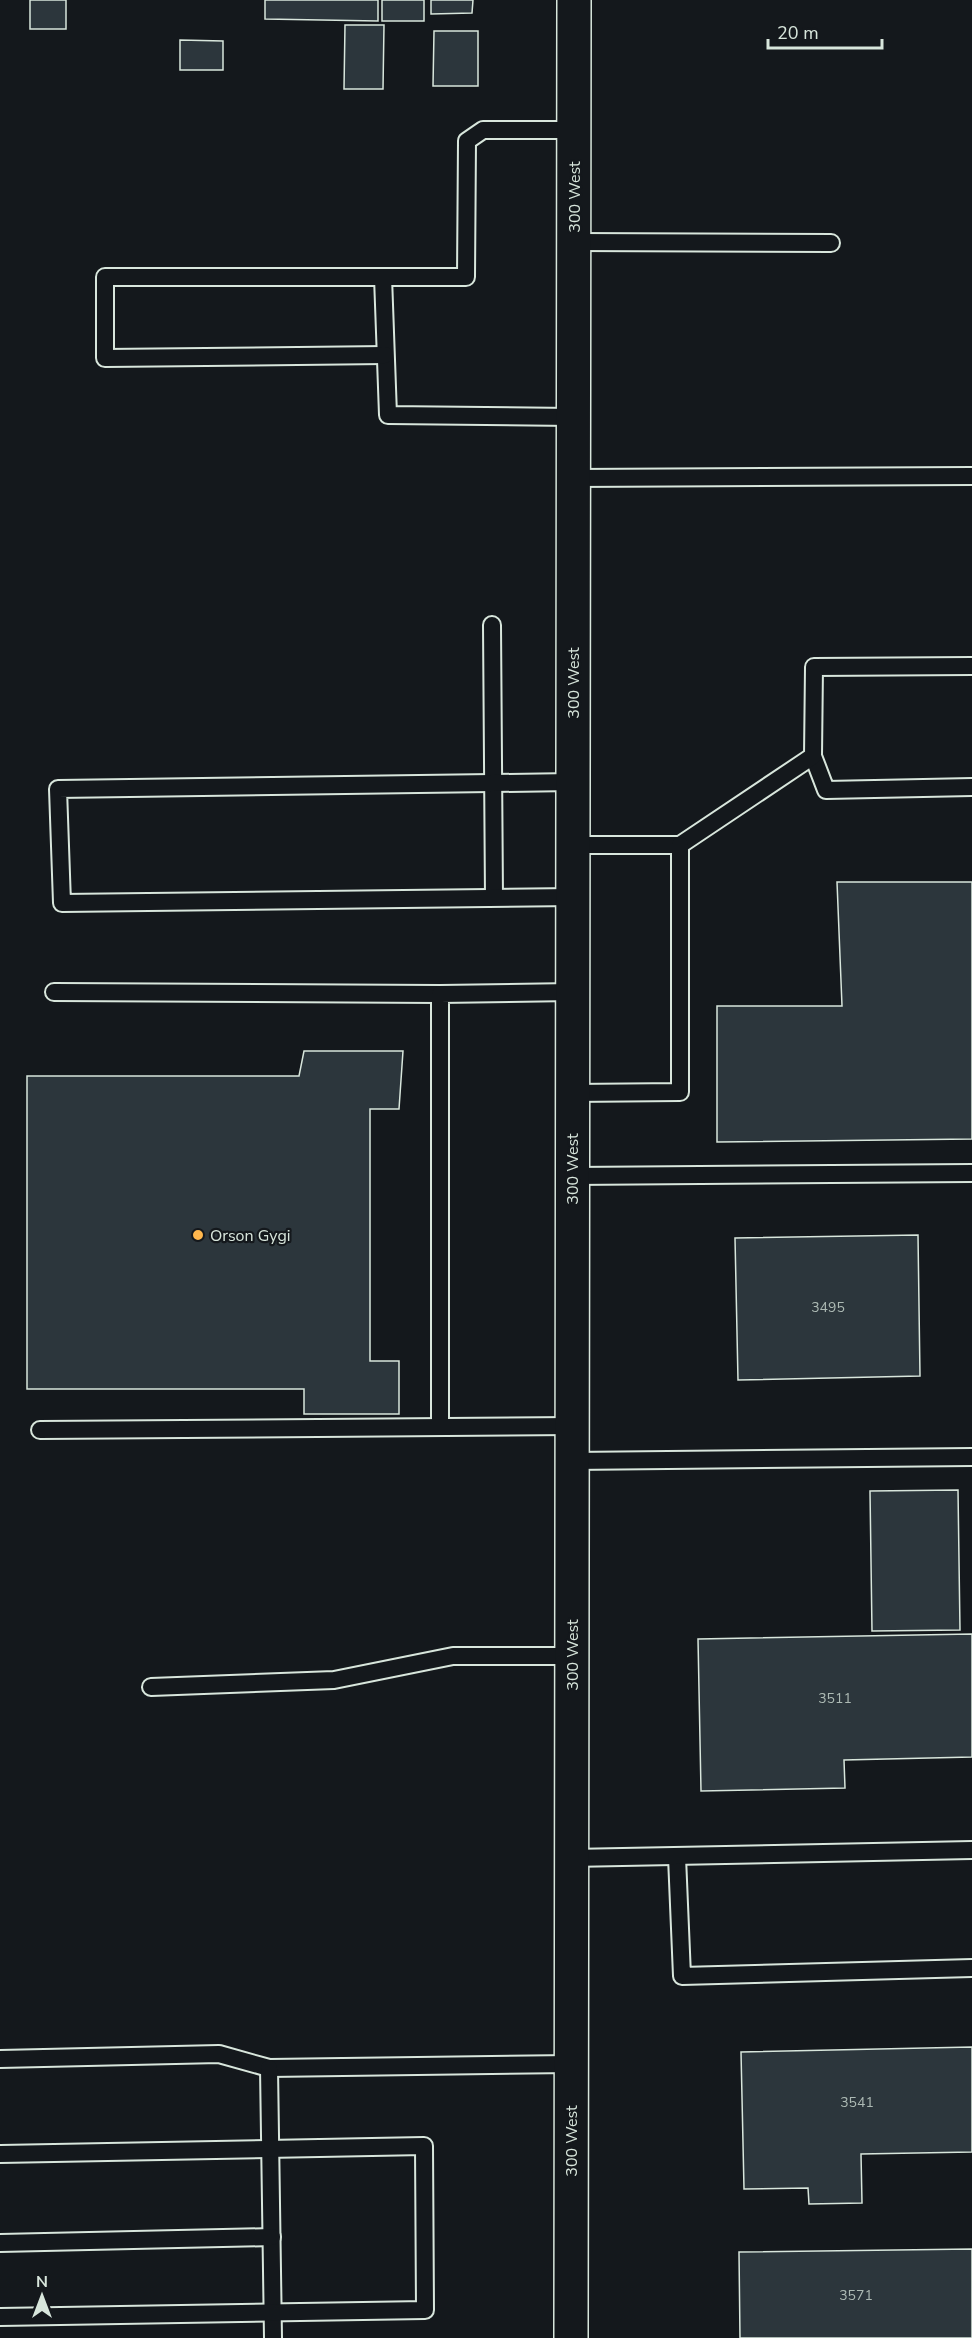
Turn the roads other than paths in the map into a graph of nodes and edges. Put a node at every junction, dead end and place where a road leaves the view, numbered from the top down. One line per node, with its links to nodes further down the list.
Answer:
1 (574, 0): 2 (street, 300 West)
2 (574, 130): 3 (street, 300 West); 5 (lane)
3 (574, 242): 4 (lane); 7 (street, 300 West)
4 (831, 243)
5 (383, 277): 6 (lane); 6 (lane)
6 (385, 355): 7 (lane)
7 (573, 417): 9 (street, 300 West)
8 (972, 476): 9 (lane)
9 (573, 478): 13 (street, 300 West)
10 (492, 625): 14 (lane)
11 (972, 666): 12 (lane)
12 (813, 756): 15 (lane); 17 (lane)
13 (573, 782): 14 (lane); 16 (street, 300 West)
14 (493, 783): 18 (lane); 18 (lane)
15 (972, 787)
16 (573, 845): 17 (lane); 19 (street, 300 West)
17 (680, 845): 23 (lane)
18 (494, 897): 19 (lane)
19 (573, 897): 21 (street, 300 West)
20 (54, 993): 22 (lane)
21 (573, 993): 22 (lane); 23 (street, 300 West)
22 (440, 994): 27 (lane)
23 (572, 1093): 25 (street, 300 West)
24 (972, 1173): 25 (lane)
25 (572, 1176): 26 (street, 300 West)
26 (572, 1426): 27 (lane); 30 (street, 300 West)
27 (440, 1427): 28 (lane)
28 (40, 1430)
29 (972, 1457): 30 (lane)
30 (572, 1461): 31 (street, 300 West)
31 (572, 1656): 32 (lane); 35 (street, 300 West)
32 (151, 1687)
33 (972, 1850): 34 (lane)
34 (677, 1857): 35 (lane); 36 (lane)
35 (571, 1858): 38 (street, 300 West)
36 (972, 1968)
37 (0, 2059): 39 (lane)
38 (571, 2064): 39 (lane); 47 (street, 300 West)
39 (269, 2068): 40 (lane)
40 (270, 2148): 41 (lane); 42 (lane); 44 (lane)
41 (0, 2154)
42 (272, 2237): 43 (lane); 44 (lane)
43 (0, 2243)
44 (273, 2311): 45 (lane); 46 (lane)
45 (0, 2317)
46 (273, 2338)
47 (571, 2338)

